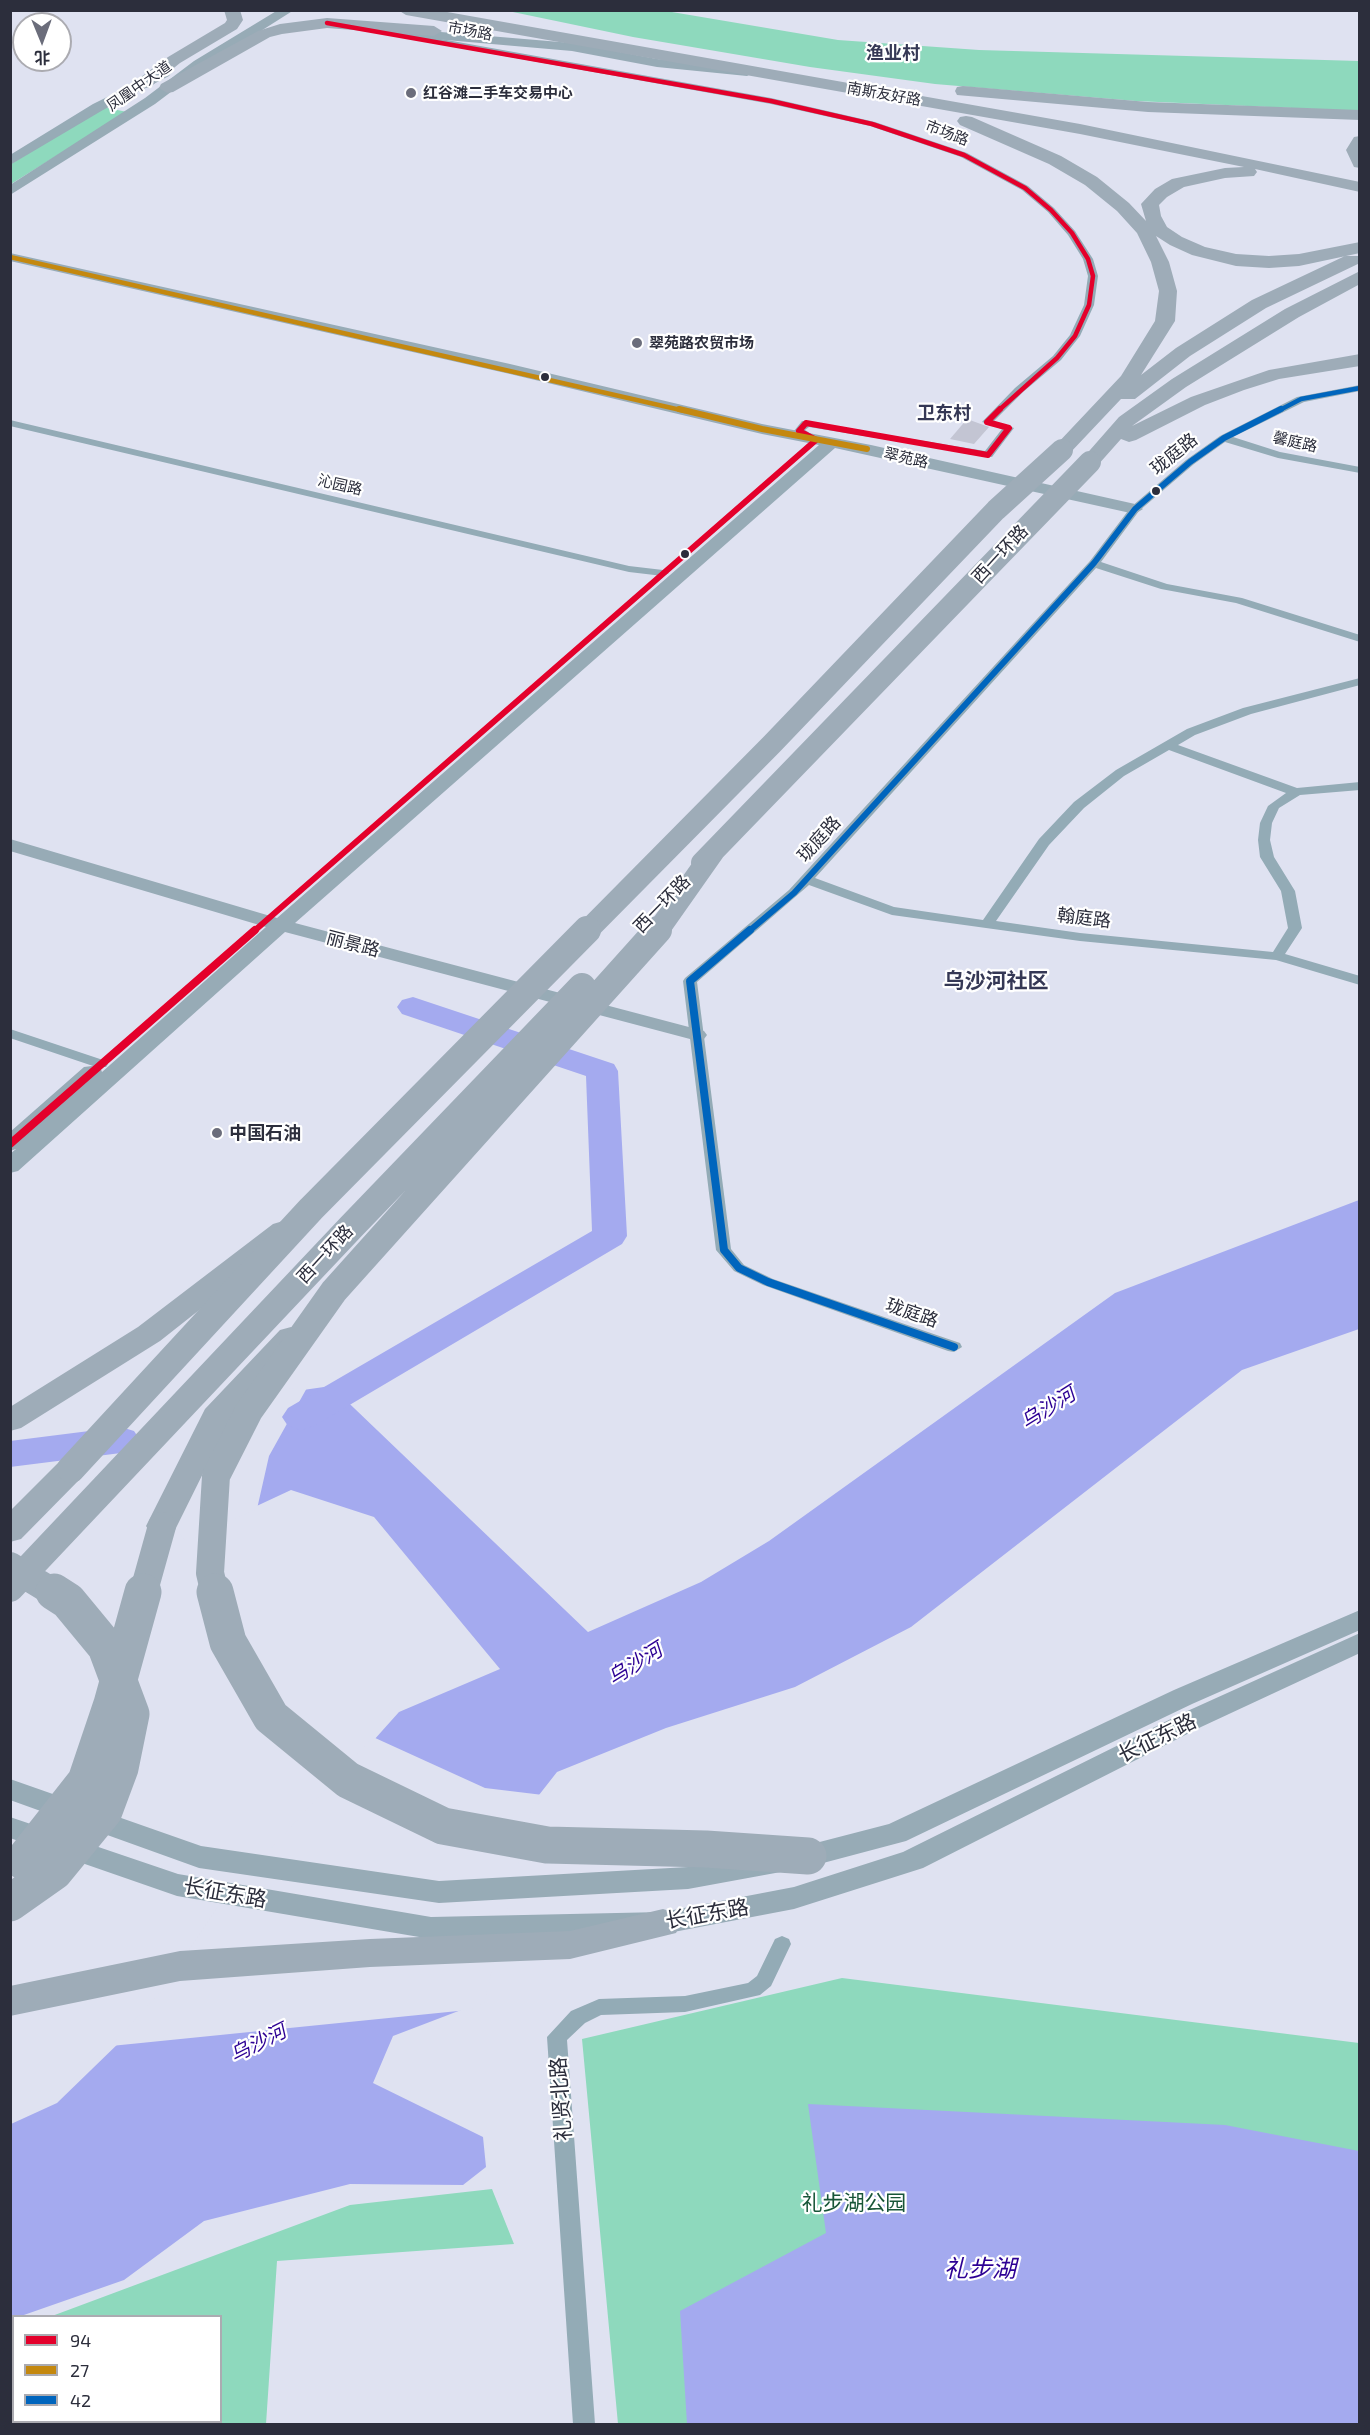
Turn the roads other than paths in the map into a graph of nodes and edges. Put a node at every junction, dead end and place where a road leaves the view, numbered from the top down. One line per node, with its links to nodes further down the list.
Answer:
1 (232, 10): 11 (highway)
2 (271, 10): 11 (main road, 凤凰中大道)
3 (288, 10): 12 (main road, 凤凰中大道)
4 (406, 10): 8 (highway, 南斯友好路)
5 (452, 10): 10 (highway, 南斯友好路)
6 (327, 23): 7 (street, 市场路); 8 (highway); 12 (highway)
7 (382, 31): 9 (main road); 30 (street, 市场路)
8 (648, 53): 9 (highway, 南斯友好路)
9 (760, 72): 10 (highway, 南斯友好路)
10 (816, 78): 13 (highway); 17 (highway, 南斯友好路); 18 (highway, 南斯友好路); 31 (highway)
11 (143, 84): 15 (main road, 凤凰中大道)
12 (167, 88): 20 (main road, 凤凰中大道)
13 (1359, 115)
14 (1359, 141): 16 (highway)
15 (10, 161)
16 (1359, 163)
17 (1295, 173): 19 (highway, 南斯友好路); 21 (highway)
18 (1359, 178)
19 (1359, 188)
20 (10, 191)
21 (1359, 247)
22 (1359, 256): 31 (highway, 西一环路)
23 (10, 257): 30 (main road, 翠苑路)
24 (10, 267): 30 (main road, 翠苑路)
25 (1359, 276): 32 (highway, 西一环路)
26 (1359, 360): 32 (highway)
27 (1359, 388): 29 (street, 珑庭路)
28 (10, 423): 36 (street, 沁园路)
29 (1224, 438): 33 (street, 馨庭路); 34 (street, 珑庭路)
30 (819, 445): 34 (main road, 翠苑路); 36 (main road); 46 (main road)
31 (1062, 450): 55 (highway, 西一环路, bridge)
32 (1090, 462): 44 (highway, 西一环路, bridge)
33 (1359, 471)
34 (1131, 514): 35 (street, 珑庭路)
35 (1094, 563): 37 (street); 45 (street, 珑庭路)
36 (663, 573): 46 (main road)
37 (1359, 639)
38 (1359, 681): 39 (street)
39 (1168, 745): 41 (street); 47 (street)
40 (1359, 786): 41 (street)
41 (1296, 792): 48 (street)
42 (10, 832): 46 (main road, 丽景路)
43 (10, 845): 46 (main road, 丽景路)
44 (714, 851): 56 (highway, bridge); 61 (highway, 西一环路, bridge)
45 (806, 879): 47 (street, 翰庭路); 50 (street, 珑庭路)
46 (280, 917): 50 (main road, 丽景路); 52 (main road); 54 (main road)
47 (987, 924): 48 (street, 翰庭路)
48 (1277, 956): 49 (street, 翰庭路)
49 (1359, 981)
50 (696, 1027): 57 (street, 珑庭路)
51 (10, 1033): 52 (street)
52 (101, 1064): 53 (main road)
53 (10, 1144)
54 (10, 1166)
55 (311, 1209): 58 (highway, bridge); 59 (highway, 西一环路, bridge)
56 (334, 1291): 66 (highway, bridge); 67 (highway, bridge)
57 (954, 1347)
58 (10, 1421)
59 (10, 1531)
60 (10, 1566): 68 (highway, bridge)
61 (10, 1588)
62 (1359, 1619): 66 (main road, 长征东路)
63 (1359, 1642): 69 (main road, 长征东路)
64 (10, 1789): 66 (main road, 长征东路)
65 (10, 1827): 69 (main road, 长征东路)
66 (808, 1856)
67 (10, 1868)
68 (10, 1903)
69 (663, 1923): 71 (highway)
70 (782, 1944): 72 (street, 礼贤北路)
71 (10, 2001)
72 (584, 2424)

